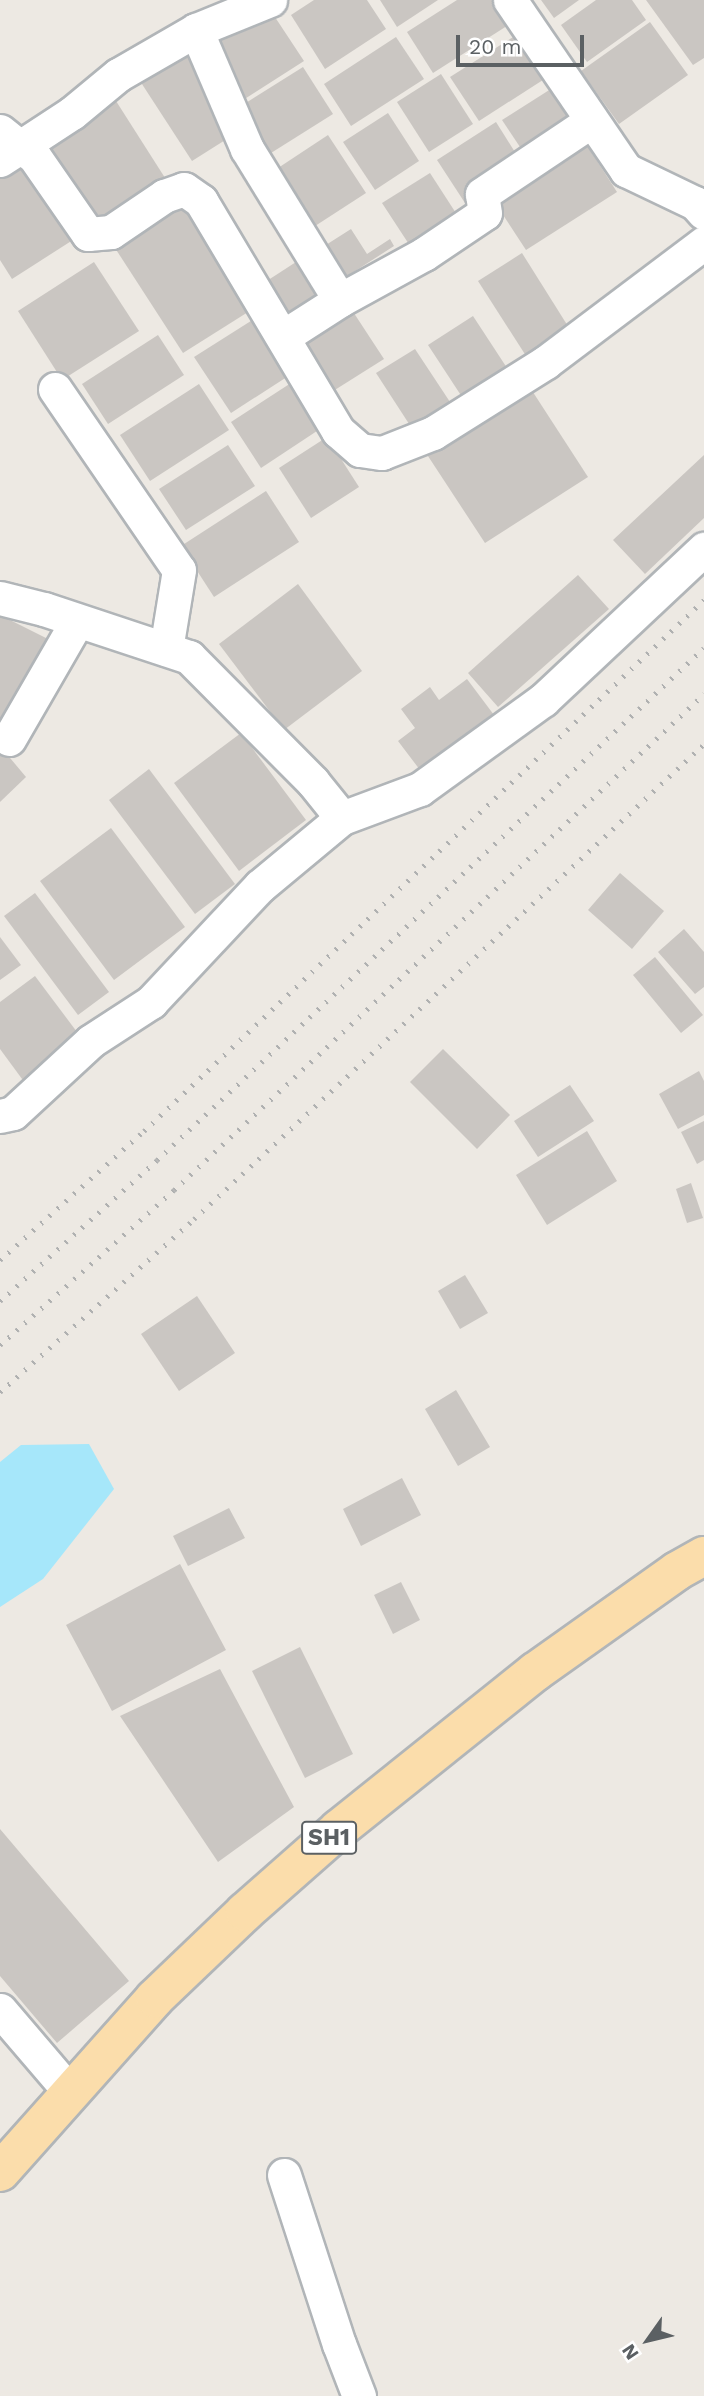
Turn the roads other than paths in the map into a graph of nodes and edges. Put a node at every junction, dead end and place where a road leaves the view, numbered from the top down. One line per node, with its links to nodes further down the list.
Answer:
1 (270, 0): 3 (street)
2 (510, 0): 4 (street)
3 (196, 30): 5 (street); 8 (street)
4 (591, 121): 6 (street); 8 (street)
5 (7, 146): 9 (street)
6 (704, 214)
7 (704, 243): 9 (street)
8 (340, 300): 9 (street)
9 (284, 336)
10 (55, 389): 14 (street)
11 (704, 549): 16 (street)
12 (0, 598): 13 (street)
13 (77, 621): 14 (street); 15 (street)
14 (166, 649): 16 (street)
15 (9, 738)
16 (342, 818): 17 (street)
17 (0, 1116)
18 (704, 1556): 20 (main road, SH1)
19 (0, 2010): 20 (street)
20 (71, 2093): 21 (main road, SH1)
21 (0, 2172)
22 (284, 2175): 23 (street)
23 (359, 2396)

